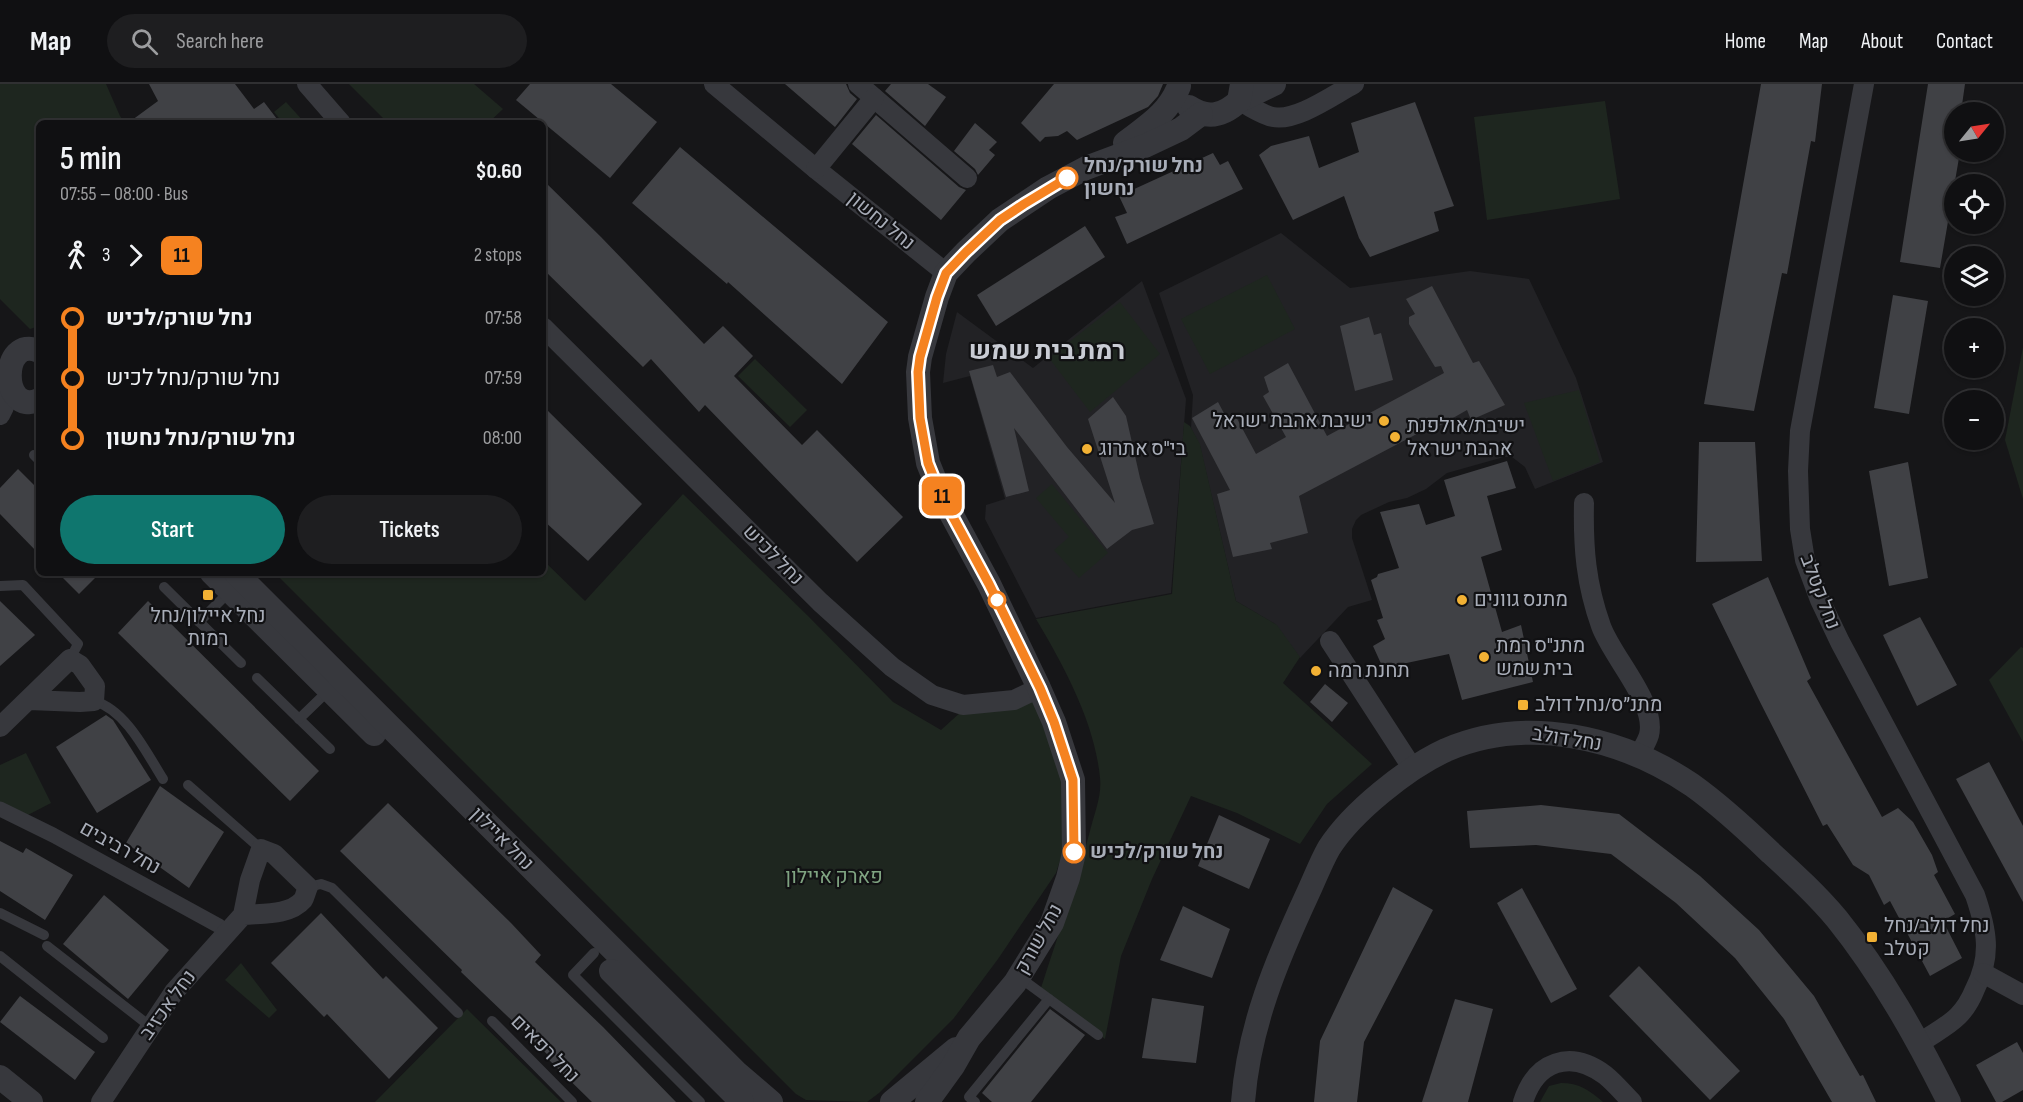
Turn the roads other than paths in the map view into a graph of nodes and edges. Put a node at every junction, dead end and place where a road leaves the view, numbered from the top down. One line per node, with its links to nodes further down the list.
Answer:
1 (307, 84): 11 (street)
2 (714, 84): 13 (street, נחל נחשון)
3 (858, 84): 9 (street)
4 (1274, 84): 8 (street)
5 (1354, 84): 8 (street)
6 (1864, 84): 50 (street, נחל קטלב)
7 (1179, 85): 10 (street); 12 (street, נחל שורק)
8 (1241, 92): 10 (street)
9 (874, 98): 13 (street); 14 (street)
10 (1201, 114): 12 (street, נחל שורק)
11 (338, 120)
12 (1110, 157): 15 (street, נחל שורק)
13 (816, 169): 15 (street, נחל נחשון)
14 (967, 178)
15 (946, 273): 31 (street, נחל שורק)
16 (546, 330): 31 (street, נחל לכיש)
17 (36, 351): 18 (street)
18 (4, 363): 19 (street); 20 (street)
19 (36, 400)
20 (0, 415)
21 (1584, 503): 38 (street)
22 (219, 576): 23 (street, נחל איילון)
23 (233, 582): 26 (lane); 32 (street, נחל איילון); 67 (street, נחל איילון)
24 (0, 586): 28 (lane)
25 (164, 587): 26 (lane)
26 (199, 622): 29 (lane)
27 (1330, 641): 39 (street)
28 (70, 658): 33 (street); 34 (street)
29 (241, 663)
30 (257, 678): 35 (lane)
31 (1040, 688): 51 (street, נחל שורק)
32 (329, 690): 35 (lane); 48 (street, נחל איילון)
33 (29, 700): 34 (street); 36 (street)
34 (94, 701): 40 (lane)
35 (299, 719): 37 (lane)
36 (0, 728)
37 (330, 749)
38 (1639, 756): 39 (street, נחל דולב); 60 (street, נחל דולב)
39 (1413, 769): 71 (street, נחל דולב)
40 (163, 779)
41 (188, 785): 43 (lane)
42 (0, 809): 47 (street, נחל רביבים)
43 (261, 849): 44 (street); 46 (street)
44 (308, 887): 46 (street); 54 (lane)
45 (0, 913): 56 (lane)
46 (243, 915): 56 (street, נחל אכזיב)
47 (219, 926)
48 (594, 953): 65 (lane); 66 (street, נחל איילון)
49 (0, 956): 58 (lane)
50 (1983, 973): 52 (street); 60 (street, נחל קטלב)
51 (1018, 977): 53 (lane); 59 (street, נחל שורק)
52 (2023, 995)
53 (1048, 999): 57 (lane); 70 (lane)
54 (458, 1013)
55 (492, 1021): 64 (lane, נחל רפאים)
56 (151, 1027): 63 (street, נחל אכזיב)
57 (1098, 1035)
58 (103, 1038)
59 (969, 1038): 68 (street, נחל שורק); 69 (street, נחל שורק)
60 (1920, 1043): 74 (street, נחל דולב)
61 (0, 1077): 62 (street)
62 (27, 1101)
63 (101, 1102)
64 (572, 1102)
65 (699, 1102)
66 (742, 1102)
67 (771, 1102)
68 (892, 1102)
69 (927, 1102)
70 (975, 1102)
71 (1243, 1102)
72 (1523, 1102): 73 (street)
73 (1632, 1102)
74 (1949, 1102)

